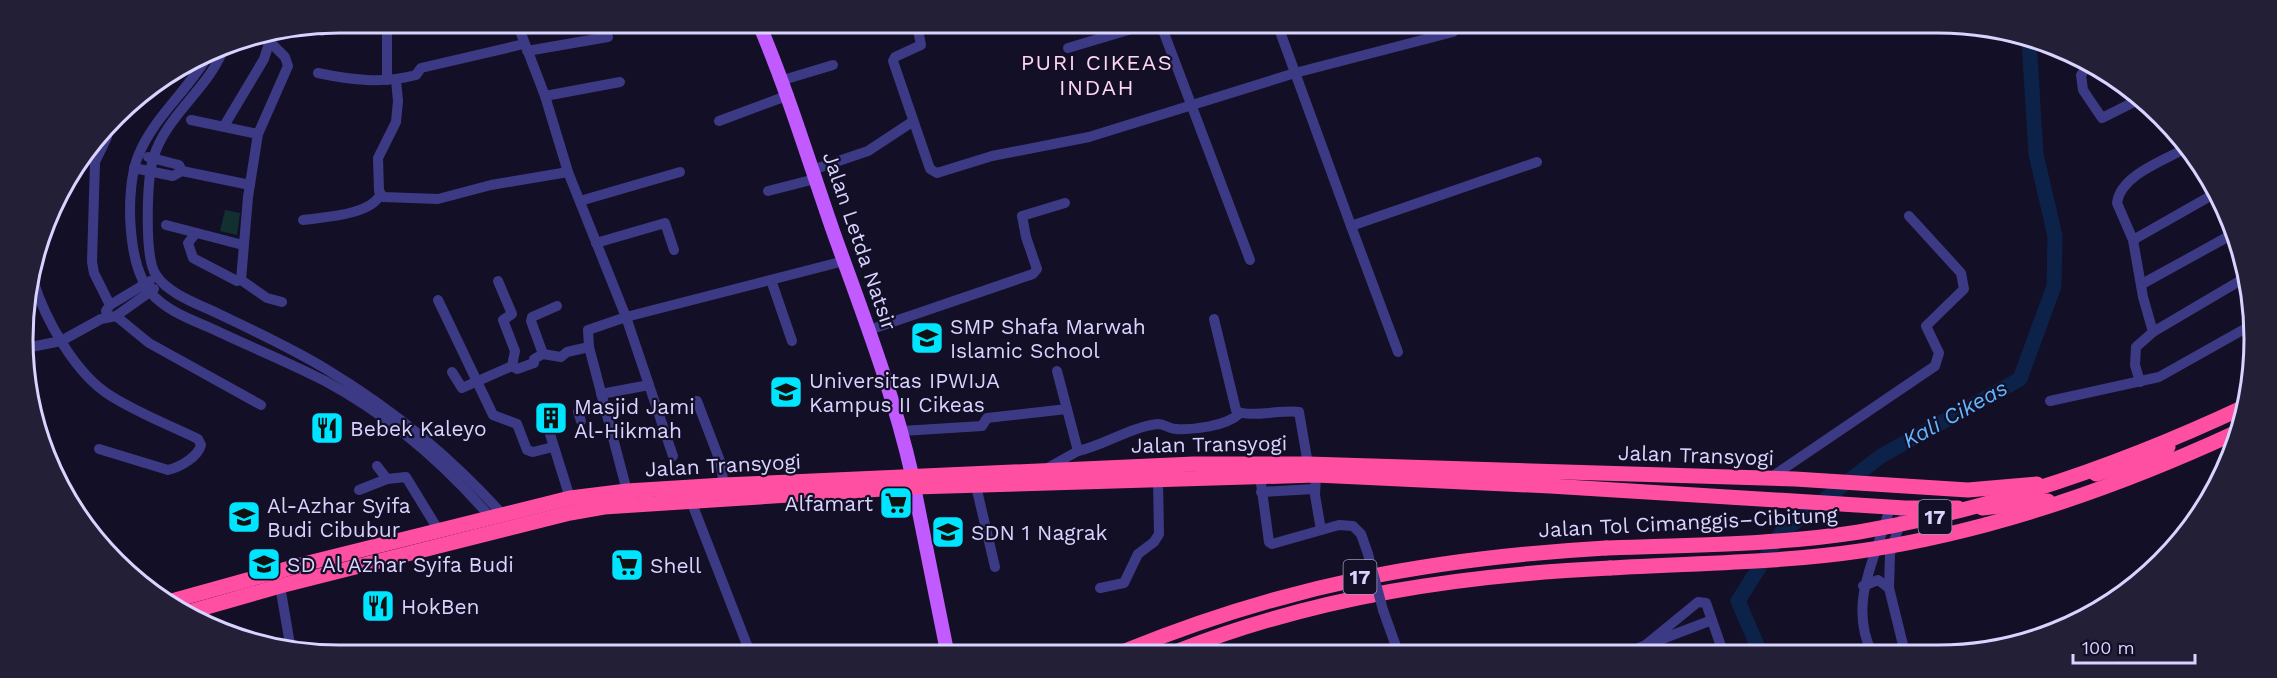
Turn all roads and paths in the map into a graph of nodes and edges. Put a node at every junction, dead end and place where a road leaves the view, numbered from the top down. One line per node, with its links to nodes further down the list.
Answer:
1 (388, 33): 20 (street)
2 (522, 33): 12 (street)
3 (763, 33): 21 (main road, Jalan Letda Natsir)
4 (919, 33): 29 (street)
5 (1118, 33): 13 (street)
6 (1164, 33): 26 (street)
7 (1281, 33): 19 (street)
8 (1449, 33): 19 (street)
9 (608, 37): 12 (street)
10 (272, 40): 31 (street)
11 (270, 41): 30 (street)
12 (526, 47): 20 (street); 24 (street)
13 (1068, 48)
14 (219, 58): 36 (street)
15 (833, 65): 21 (street)
16 (201, 66): 34 (street)
17 (2084, 71): 25 (street)
18 (318, 73): 20 (street)
19 (1295, 73): 26 (street); 54 (street)
20 (391, 80): 47 (street)
21 (783, 80): 23 (main road, Jalan Letda Natsir)
22 (620, 82): 24 (street)
23 (789, 95): 28 (street); 44 (main road, Jalan Letda Natsir)
24 (545, 96): 42 (street)
25 (2132, 103)
26 (1193, 105): 29 (street); 61 (street)
27 (191, 120): 30 (street)
28 (719, 121)
29 (912, 122): 44 (street)
30 (224, 126): 31 (street)
31 (258, 134): 45 (street)
32 (104, 143): 37 (street)
33 (2180, 152): 57 (street)
34 (138, 155): 36 (street); 39 (street)
35 (94, 157): 37 (street)
36 (153, 158): 40 (street); 41 (street)
37 (95, 162): 73 (street)
38 (1537, 162): 54 (street)
39 (134, 168): 40 (street); 69 (street)
40 (151, 170): 41 (street); 63 (street)
41 (182, 171): 45 (street)
42 (568, 172): 47 (street); 49 (street)
43 (680, 172): 49 (street)
44 (814, 174): 46 (street); 62 (main road, Jalan Letda Natsir)
45 (250, 185): 59 (street)
46 (768, 191)
47 (380, 195): 52 (street)
48 (2209, 197): 57 (street)
49 (580, 201): 58 (street)
50 (1065, 203): 79 (street)
51 (1909, 216): 119 (street)
52 (303, 220)
53 (166, 225): 55 (street)
54 (1351, 226): 86 (street)
55 (196, 233): 59 (street); 64 (street)
56 (2227, 237): 68 (street)
57 (2133, 240): 68 (street)
58 (596, 243): 60 (street); 76 (street)
59 (243, 245): 64 (street)
60 (674, 250)
61 (1250, 260)
62 (844, 261): 65 (street); 79 (main road, Jalan Letda Natsir)
63 (159, 279): 69 (street); 104 (street)
64 (241, 280): 72 (street)
65 (771, 280): 76 (street); 83 (street)
66 (498, 281): 88 (street)
67 (2238, 282): 81 (street)
68 (2142, 284): 81 (street)
69 (148, 288): 73 (street); 75 (street); 104 (street)
70 (37, 294): 82 (street)
71 (438, 300): 91 (street)
72 (282, 302)
73 (110, 305): 77 (street)
74 (557, 306): 87 (street)
75 (116, 316): 77 (street); 97 (street)
76 (626, 317): 85 (street); 93 (street)
77 (101, 319): 82 (street)
78 (1214, 319): 102 (street)
79 (869, 330): 105 (main road, Jalan Letda Natsir)
80 (2244, 330): 92 (street)
81 (2153, 332): 92 (street)
82 (61, 341): 84 (street); 110 (street)
83 (792, 341)
84 (33, 347)
85 (589, 347): 87 (street); 94 (street)
86 (1398, 352)
87 (543, 354): 88 (street)
88 (512, 366): 91 (street)
89 (1057, 371): 99 (street)
90 (452, 372): 91 (street)
91 (476, 381): 109 (street)
92 (2140, 382): 95 (street)
93 (649, 385): 94 (street); 112 (street)
94 (601, 394): 98 (street)
95 (2050, 400)
96 (697, 401): 122 (street)
97 (261, 405)
98 (604, 405): 103 (street); 125 (street)
99 (1067, 409): 105 (street); 111 (street)
100 (2236, 410): 146 (highway, Jalan Tol Cimanggis–Cibitung / 17, bridge)
101 (2235, 411): 119 (highway, Jalan Transyogi)
102 (1239, 414): 111 (street); 117 (street)
103 (581, 421)
104 (399, 423): 131 (street)
105 (902, 431): 121 (main road, Jalan Letda Natsir)
106 (550, 434): 109 (street)
107 (2228, 437): 130 (highway, Jalan Transyogi)
108 (2228, 437): 147 (highway, Jalan Tol Cimanggis–Cibitung / 17, bridge)
109 (554, 447): 127 (street)
110 (99, 449)
111 (1078, 451): 114 (street)
112 (673, 456)
113 (377, 466): 118 (street)
114 (1043, 470): 115 (highway, Jalan Transyogi); 121 (highway, Jalan Transyogi)
115 (1194, 471): 116 (highway, Jalan Transyogi); 117 (highway, Jalan Transyogi); 120 (highway, Jalan Transyogi)
116 (1260, 476): 117 (highway, Jalan Transyogi); 126 (street)
117 (1313, 476): 119 (highway, Jalan Transyogi); 126 (street); 129 (highway, Jalan Transyogi); 132 (street)
118 (387, 479): 124 (street); 133 (street)
119 (1770, 479)
120 (1158, 480): 123 (highway, Jalan Transyogi); 138 (street)
121 (913, 481): 122 (highway, Jalan Transyogi); 123 (highway, Jalan Transyogi); 128 (highway, Jalan Transyogi); 145 (main road, Jalan Letda Natsir)
122 (724, 485): 125 (highway, Jalan Transyogi)
123 (976, 486): 135 (street)
124 (359, 490)
125 (627, 491): 127 (highway, Jalan Transyogi)
126 (1261, 492): 132 (street)
127 (570, 498): 131 (highway, Jalan Transyogi)
128 (691, 501): 134 (highway, Jalan Transyogi); 144 (street)
129 (1884, 507): 130 (highway, Jalan Transyogi); 137 (street)
130 (1905, 508): 139 (street)
131 (498, 517): 133 (highway, Jalan Transyogi)
132 (1321, 530): 148 (street, bridge)
133 (439, 531): 134 (highway, Jalan Transyogi)
134 (409, 546): 136 (highway, Jalan Transyogi); 140 (highway, Jalan Transyogi)
135 (995, 567)
136 (280, 586): 141 (highway, Jalan Transyogi); 143 (street)
137 (1863, 586): 139 (street); 152 (street)
138 (1100, 588)
139 (1889, 588): 153 (street)
140 (179, 599)
141 (197, 610)
142 (1712, 620): 149 (street); 150 (street); 151 (street)
143 (289, 641)
144 (747, 645)
145 (946, 645)
146 (1139, 645)
147 (1195, 645)
148 (1396, 645)
149 (1645, 645)
150 (1648, 645)
151 (1721, 645)
152 (1868, 645)
153 (1903, 645)

